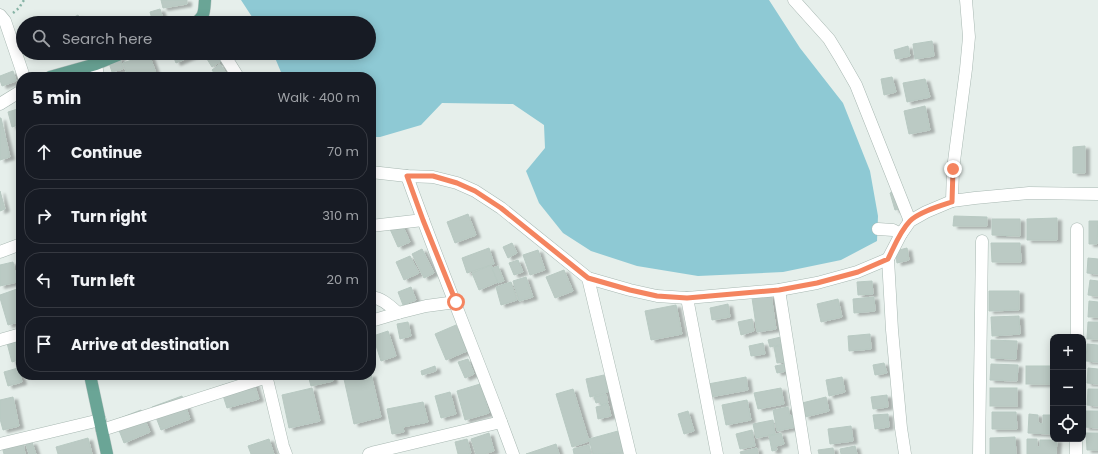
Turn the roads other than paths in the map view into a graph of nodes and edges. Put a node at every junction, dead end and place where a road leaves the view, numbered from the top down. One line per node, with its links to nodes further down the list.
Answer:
1 (205, 0): 4 (main road)
2 (794, 0): 22 (street)
3 (966, 0): 20 (street)
4 (202, 16)
5 (2, 18): 6 (street)
6 (16, 56)
7 (18, 60): 11 (street)
8 (106, 60): 10 (main road)
9 (227, 60): 14 (street)
10 (96, 64): 12 (main road); 13 (street)
11 (22, 72)
12 (68, 72)
13 (97, 72)
14 (235, 72)
15 (16, 94): 16 (street)
16 (0, 104)
17 (376, 173): 18 (street)
18 (407, 176): 21 (street); 31 (street)
19 (1098, 194): 20 (street)
20 (952, 202): 22 (street)
21 (423, 220): 23 (street); 35 (street)
22 (910, 221): 26 (street)
23 (376, 225)
24 (878, 229): 26 (street)
25 (1077, 229): 38 (street)
26 (901, 234): 30 (street)
27 (982, 241): 57 (street)
28 (16, 246): 29 (street)
29 (0, 252)
30 (888, 259): 32 (street); 56 (street)
31 (588, 278): 34 (street); 53 (street)
32 (779, 290): 34 (street); 55 (street)
33 (376, 297): 36 (street)
34 (687, 298): 54 (street)
35 (456, 302): 36 (street); 44 (street)
36 (398, 313): 37 (street)
37 (376, 320)
38 (1077, 334)
39 (16, 335): 40 (street)
40 (0, 340)
41 (91, 380): 45 (main road)
42 (253, 380): 45 (street)
43 (268, 380): 50 (street)
44 (501, 422): 48 (street); 52 (street)
45 (101, 425): 47 (street); 49 (main road)
46 (1076, 442): 58 (street)
47 (0, 444)
48 (386, 452): 51 (street)
49 (107, 454)
50 (286, 454)
51 (369, 454)
52 (513, 454)
53 (630, 454)
54 (717, 454)
55 (805, 454)
56 (905, 454)
57 (979, 454)
58 (1076, 454)

